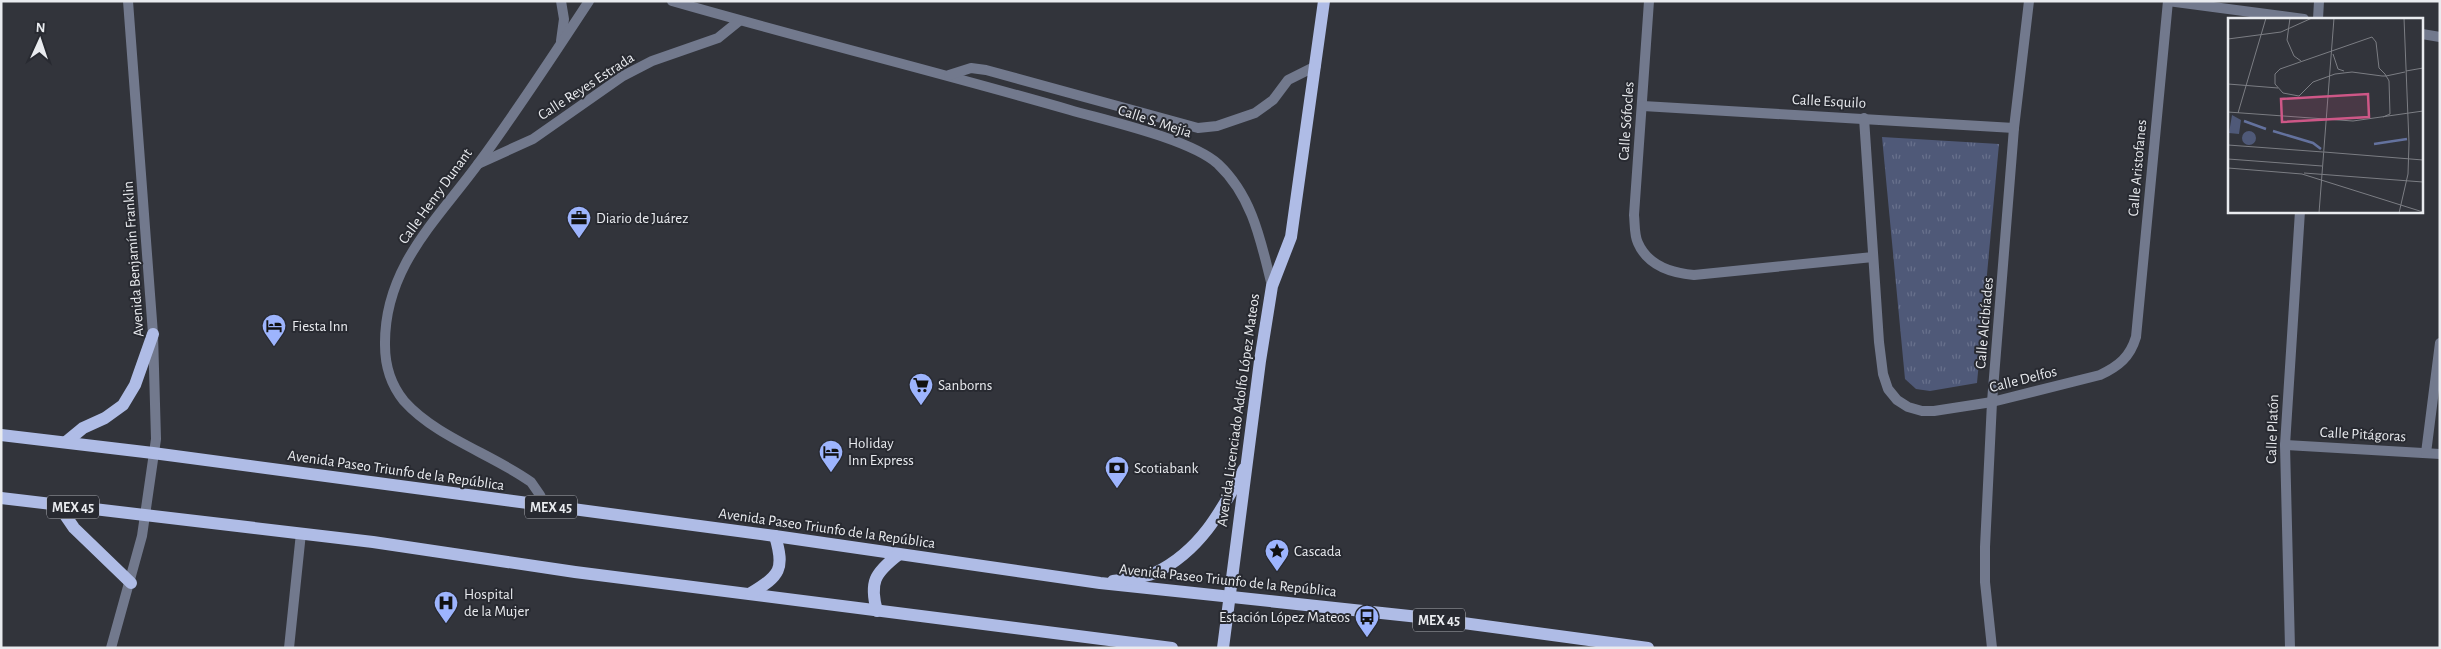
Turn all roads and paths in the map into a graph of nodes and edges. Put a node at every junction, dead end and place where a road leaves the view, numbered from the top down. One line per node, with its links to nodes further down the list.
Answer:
1 (128, 1): 25 (street, Avenida Benjamín Franklin)
2 (561, 1): 15 (street)
3 (589, 1): 15 (street, Calle Henry Dunant)
4 (672, 1): 12 (street, Calle S. Mejía)
5 (1324, 1): 16 (main road, Avenida Licenciado Adolfo López Mateos)
6 (1649, 1): 18 (street, Calle Sófocles)
7 (2029, 1): 20 (street, Calle Alcibíades)
8 (2168, 1): 10 (street); 26 (street, Calle Aristofanes)
9 (2319, 1): 11 (street)
10 (2296, 18)
11 (2318, 18)
12 (739, 20): 17 (street, Calle S. Mejía); 21 (street, Calle Reyes Estrada)
13 (2424, 34): 14 (street)
14 (2440, 37)
15 (560, 44): 21 (street, Calle Henry Dunant)
16 (1316, 66): 17 (street, Calle S. Mejía); 24 (main road, Avenida Licenciado Adolfo López Mateos)
17 (949, 75): 24 (street, Calle S. Mejía)
18 (1643, 106): 19 (street, Calle Esquilo); 23 (street, Calle Sófocles)
19 (1864, 118): 20 (street, Calle Esquilo); 23 (street, Calle Delfos)
20 (2014, 128): 28 (street, Calle Alcibíades)
21 (477, 165): 38 (street, Calle Henry Dunant)
22 (2300, 212): 31 (street, Calle Platón)
23 (1873, 257): 28 (street, Calle Delfos)
24 (1272, 286): 35 (main road, Avenida Licenciado Adolfo López Mateos)
25 (153, 334): 30 (main road); 32 (street, Avenida Benjamín Franklin)
26 (2136, 337): 28 (street, Calle Delfos)
27 (2440, 343): 33 (street)
28 (1992, 402): 54 (street, Calle Alcibíades)
29 (1, 435): 30 (main road, Avenida Paseo Triunfo de la República / MEX 45)
30 (66, 442): 32 (main road, Avenida Paseo Triunfo de la República / MEX 45)
31 (2284, 445): 33 (street, Calle Pitágoras); 55 (street, Calle Platón)
32 (154, 453): 38 (main road, Avenida Paseo Triunfo de la República / MEX 45); 39 (street, Avenida Benjamín Franklin)
33 (2426, 453): 34 (street, Calle Pitágoras)
34 (2440, 454)
35 (1247, 462): 44 (main road); 46 (main road, Avenida Licenciado Adolfo López Mateos)
36 (1, 498): 37 (main road, MEX 45)
37 (59, 506): 39 (main road, MEX 45); 43 (main road)
38 (544, 506): 41 (main road, Avenida Paseo Triunfo de la República / MEX 45)
39 (144, 515): 40 (main road, MEX 45); 43 (street, Avenida Benjamín Franklin)
40 (301, 533): 45 (main road, MEX 45); 50 (street)
41 (775, 536): 42 (main road, Avenida Paseo Triunfo de la República / MEX 45); 45 (main road)
42 (898, 555): 44 (main road, Avenida Paseo Triunfo de la República / MEX 45); 47 (main road)
43 (130, 583): 49 (street, Avenida Benjamín Franklin)
44 (1100, 583): 46 (main road, Avenida Paseo Triunfo de la República / MEX 45)
45 (752, 593): 47 (main road, MEX 45)
46 (1230, 597): 52 (main road, Avenida Licenciado Adolfo López Mateos); 53 (main road, Avenida Paseo Triunfo de la República / MEX 45)
47 (877, 611): 48 (main road, MEX 45)
48 (1137, 646): 51 (main road, MEX 45)
49 (111, 648)
50 (289, 648)
51 (1172, 648)
52 (1223, 648)
53 (1648, 648)
54 (1992, 648)
55 (2290, 648)

